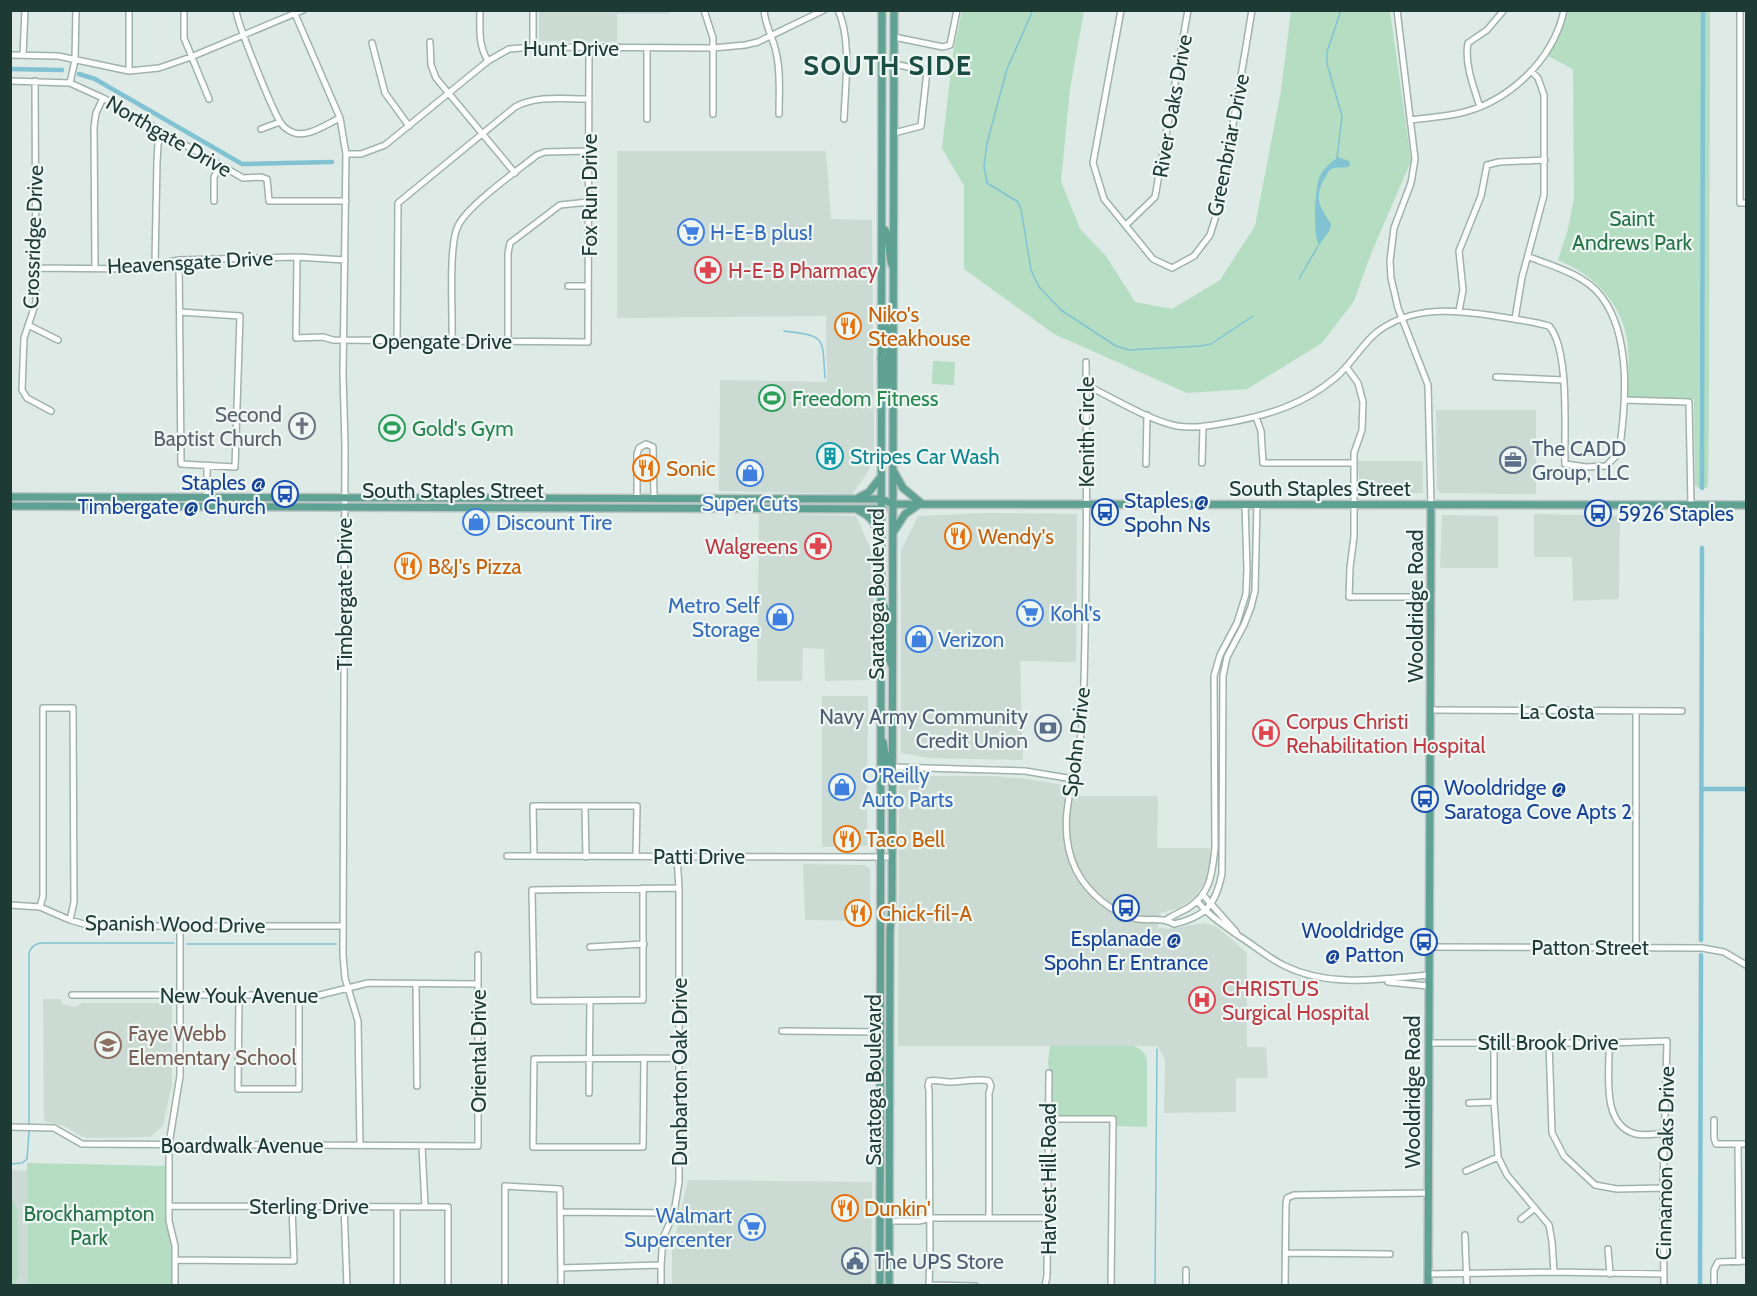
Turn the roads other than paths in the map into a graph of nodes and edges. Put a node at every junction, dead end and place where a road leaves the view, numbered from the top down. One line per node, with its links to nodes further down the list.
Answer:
1 (25, 10): 34 (street)
2 (76, 10): 36 (street)
3 (129, 10): 39 (street)
4 (184, 10): 35 (street)
5 (236, 10): 24 (street)
6 (303, 10): 23 (street)
7 (480, 10): 37 (street)
8 (533, 10): 29 (street)
9 (704, 10): 32 (street)
10 (764, 10): 25 (street)
11 (824, 10): 25 (street, Hunt Drive)
12 (838, 10): 54 (street)
13 (882, 10): 44 (main road, Saratoga Boulevard)
14 (894, 10): 26 (main road, Saratoga Boulevard)
15 (957, 10): 26 (street)
16 (1121, 10): 72 (street)
17 (1188, 10): 72 (street, River Oaks Drive)
18 (1252, 10): 72 (street, Greenbriar Drive)
19 (1397, 10): 55 (street, Wooldridge Road)
20 (1504, 10): 49 (street)
21 (1564, 10): 40 (street)
22 (1740, 10): 71 (street)
23 (295, 14): 24 (street); 52 (street, Timbergate Drive)
24 (243, 35): 35 (street); 56 (street)
25 (770, 36): 32 (street, Hunt Drive); 51 (street)
26 (894, 37): 38 (main road, Saratoga Boulevard)
27 (430, 42): 45 (street)
28 (372, 43): 57 (street)
29 (533, 47): 30 (street, Hunt Drive); 37 (street, Hunt Drive)
30 (589, 47): 31 (street, Hunt Drive); 48 (street, Fox Run Drive)
31 (647, 48): 32 (street, Hunt Drive); 53 (street)
32 (713, 48): 50 (street)
33 (10, 55): 34 (street)
34 (23, 55): 36 (street)
35 (191, 57): 39 (street); 47 (street)
36 (75, 60): 39 (street); 43 (street)
37 (488, 61): 45 (street, Hunt Drive)
38 (894, 64): 60 (main road, Saratoga Boulevard); 60 (street)
39 (129, 70)
40 (1532, 71): 49 (street); 64 (street)
41 (10, 81): 42 (street, Northgate Drive)
42 (35, 81): 43 (street, Northgate Drive); 81 (street, Crossridge Drive)
43 (70, 83): 46 (street, Northgate Drive)
44 (882, 87): 60 (main road); 67 (main road, Saratoga Boulevard)
45 (449, 93): 57 (street, Hunt Drive); 61 (street)
46 (103, 98): 59 (street, Northgate Drive); 80 (street)
47 (209, 99)
48 (589, 99): 61 (street); 62 (street, Fox Run Drive)
49 (1480, 107): 55 (street)
50 (713, 114)
51 (779, 114)
52 (340, 118): 56 (street); 63 (street, Timbergate Drive)
53 (647, 119)
54 (844, 119)
55 (1410, 120): 88 (street, Wooldridge Road)
56 (280, 122): 58 (street)
57 (409, 126): 63 (street, Hunt Drive)
58 (261, 129)
59 (163, 132): 65 (street, Northgate Drive); 79 (street)
60 (894, 133): 73 (main road, Saratoga Boulevard)
61 (482, 134): 66 (street); 93 (street)
62 (589, 151): 66 (street); 70 (street, Fox Run Drive)
63 (346, 154): 69 (street, Timbergate Drive)
64 (1545, 160): 76 (street); 85 (street)
65 (220, 165): 68 (street); 69 (street, Northgate Drive)
66 (515, 173): 94 (street)
67 (882, 183): 73 (main road); 74 (main road, Saratoga Boulevard)
68 (214, 201)
69 (346, 201): 78 (street, Timbergate Drive)
70 (589, 202): 84 (street, Fox Run Drive); 95 (street)
71 (1743, 203)
72 (1126, 225)
73 (894, 226): 82 (main road, Saratoga Boulevard)
74 (882, 230): 82 (main road); 87 (main road, Saratoga Boulevard)
75 (297, 257): 77 (street, Heavensgate Drive); 78 (street, Heavensgate Drive); 92 (street, Opengate Drive)
76 (1529, 257): 89 (street); 104 (street)
77 (179, 260): 79 (street, Heavensgate Drive); 86 (street)
78 (345, 260): 92 (street, Timbergate Drive)
79 (155, 263): 80 (street, Heavensgate Drive)
80 (95, 267): 81 (street, Heavensgate Drive)
81 (36, 268): 90 (street, Crossridge Drive)
82 (893, 270): 97 (main road, Saratoga Boulevard)
83 (568, 286): 84 (street)
84 (588, 286): 96 (street, Fox Run Drive)
85 (1459, 311): 88 (street); 89 (street)
86 (180, 312): 113 (street); 113 (street)
87 (881, 315): 97 (main road); 98 (main road, Saratoga Boulevard)
88 (1402, 319): 100 (street); 133 (street, Wooldridge Road)
89 (1515, 319): 102 (street)
90 (28, 325): 91 (street); 106 (street, Crossridge Drive)
91 (58, 340)
92 (344, 340): 93 (street, Opengate Drive); 119 (street, Timbergate Drive)
93 (397, 340): 94 (street, Opengate Drive)
94 (452, 340): 95 (street, Opengate Drive)
95 (508, 341): 96 (street, Opengate Drive)
96 (588, 342)
97 (893, 357): 105 (main road, Saratoga Boulevard)
98 (881, 358): 105 (main road); 115 (main road, Saratoga Boulevard)
99 (1086, 362): 103 (street, Kenith Circle)
100 (1347, 368): 108 (street); 112 (street)
101 (1496, 377): 102 (street)
102 (1563, 380): 104 (street)
103 (1086, 385): 107 (street); 127 (street, Kenith Circle)
104 (1624, 400): 138 (street)
105 (893, 409): 114 (main road, Saratoga Boulevard)
106 (51, 411)
107 (1147, 415): 109 (street); 111 (street)
108 (1256, 417): 109 (street); 112 (street)
109 (1203, 427): 110 (street)
110 (1202, 463)
111 (1146, 464)
112 (1354, 464): 132 (street)
113 (207, 466): 117 (street)
114 (893, 467): 128 (main road, Saratoga Boulevard); 129 (main road)
115 (881, 475): 125 (main road); 126 (main road, Saratoga Boulevard)
116 (10, 497): 117 (main road, South Staples Street)
117 (207, 498): 118 (main road, South Staples Street); 135 (main road)
118 (230, 498): 119 (main road, South Staples Street); 136 (main road)
119 (344, 498): 120 (main road, South Staples Street); 137 (street, Timbergate Drive)
120 (579, 498): 121 (main road, South Staples Street); 140 (main road)
121 (600, 498): 122 (main road, South Staples Street); 141 (main road)
122 (637, 498): 123 (main road, South Staples Street); 123 (street)
123 (654, 498): 124 (main road, South Staples Street)
124 (710, 498): 125 (main road, South Staples Street); 142 (main road)
125 (855, 499): 126 (main road, South Staples Street)
126 (881, 499): 128 (main road, South Staples Street); 144 (main road, Saratoga Boulevard)
127 (1087, 503): 129 (main road, South Staples Street); 130 (main road, South Staples Street); 163 (street, Spohn Drive)
128 (893, 504): 129 (main road, South Staples Street); 144 (main road, South Staples Street); 145 (main road, Saratoga Boulevard)
129 (921, 504): 145 (main road)
130 (1245, 504): 131 (main road, South Staples Street); 147 (street)
131 (1257, 504): 132 (main road, South Staples Street); 148 (street)
132 (1353, 504): 133 (main road, South Staples Street); 149 (street)
133 (1431, 505): 138 (main road, South Staples Street); 149 (main road, Wooldridge Road)
134 (10, 506): 135 (main road, South Staples Street)
135 (187, 506): 136 (main road, South Staples Street)
136 (212, 506): 137 (main road, South Staples Street)
137 (345, 506): 140 (main road, South Staples Street); 185 (street, Timbergate Drive)
138 (1690, 506): 139 (main road, South Staples Street)
139 (1746, 506)
140 (563, 507): 141 (main road, South Staples Street)
141 (585, 507): 142 (main road, South Staples Street)
142 (697, 507): 143 (main road, South Staples Street)
143 (855, 509): 144 (main road, South Staples Street); 146 (main road)
144 (881, 510): 146 (main road, Saratoga Boulevard)
145 (893, 533): 153 (main road, Saratoga Boulevard)
146 (881, 544): 150 (main road, Saratoga Boulevard)
147 (1247, 570): 148 (street); 151 (street)
148 (1255, 570): 152 (street)
149 (1431, 597): 156 (main road, Wooldridge Road)
150 (881, 606): 153 (main road); 159 (main road, Saratoga Boulevard)
151 (1240, 614): 152 (street); 154 (street)
152 (1247, 617): 155 (street)
153 (893, 672): 160 (main road, Saratoga Boulevard)
154 (1214, 694): 155 (street); 161 (street)
155 (1222, 694): 162 (street)
156 (1431, 710): 157 (street, La Costa); 189 (main road, Wooldridge Road)
157 (1636, 711): 158 (street, La Costa); 190 (street)
158 (1682, 711)
159 (880, 734): 160 (main road); 172 (main road, Saratoga Boulevard)
160 (892, 766): 163 (street); 173 (main road, Saratoga Boulevard)
161 (1214, 767): 162 (street); 165 (street)
162 (1222, 767): 166 (street)
163 (1073, 779): 183 (street, Spohn Drive)
164 (585, 807): 168 (street); 169 (street); 170 (street)
165 (1215, 848): 166 (street); 176 (street)
166 (1222, 848): 178 (street)
167 (507, 856): 168 (street, Patti Drive)
168 (534, 856): 169 (street, Patti Drive)
169 (586, 856): 170 (street, Patti Drive)
170 (636, 856): 171 (street, Patti Drive)
171 (677, 856): 172 (street, Patti Drive); 175 (street, Dunbarton Oak Drive)
172 (881, 857): 173 (street, Patti Drive); 205 (main road, Saratoga Boulevard)
173 (892, 857): 214 (main road, Saratoga Boulevard)
174 (643, 888): 175 (street); 187 (street); 203 (street)
175 (679, 888): 212 (street, Dunbarton Oak Drive)
176 (1203, 895): 177 (street); 178 (street)
177 (1197, 901): 181 (street); 183 (street)
178 (1212, 903): 181 (street); 186 (street)
179 (10, 905): 180 (street, Spanish Wood Drive)
180 (40, 907): 182 (street, Spanish Wood Drive); 182 (street)
181 (1205, 911): 183 (street, Spohn Drive); 186 (street)
182 (70, 920): 184 (street, Spanish Wood Drive)
183 (1166, 920)
184 (180, 926): 185 (street, Spanish Wood Drive); 200 (street)
185 (343, 926): 198 (street, Timbergate Drive)
186 (1239, 936): 194 (street)
187 (644, 944): 188 (street); 203 (street)
188 (590, 947)
189 (1430, 947): 190 (street, Patton Street); 193 (main road, Wooldridge Road)
190 (1636, 948): 192 (street, Patton Street)
191 (478, 955): 196 (street, Oriental Drive)
192 (1746, 965)
193 (1429, 975): 194 (street); 197 (main road, Wooldridge Road)
194 (1383, 981): 197 (street)
195 (416, 984): 196 (street, New Youk Avenue); 198 (street, New Youk Avenue); 216 (street)
196 (478, 984): 229 (street, Oriental Drive)
197 (1428, 986): 207 (main road, Wooldridge Road)
198 (349, 988): 202 (street, New Youk Avenue); 227 (street, Timbergate Drive)
199 (72, 995): 200 (street, New Youk Avenue)
200 (180, 995): 201 (street, New Youk Avenue); 224 (street)
201 (239, 995): 202 (street, New Youk Avenue); 202 (street)
202 (299, 995)
203 (590, 1001): 213 (street)
204 (782, 1031): 205 (street)
205 (881, 1032): 214 (main road); 234 (main road, Saratoga Boulevard)
206 (1667, 1041): 210 (street, Still Brook Drive); 223 (street, Cinnamon Oaks Drive)
207 (1428, 1042): 208 (street, Still Brook Drive); 233 (main road, Wooldridge Road)
208 (1494, 1042): 209 (street, Still Brook Drive); 218 (street)
209 (1549, 1042): 210 (street, Still Brook Drive); 232 (street)
210 (1609, 1043): 223 (street)
211 (644, 1058): 212 (street); 213 (street); 213 (street)
212 (678, 1058): 242 (street, Dunbarton Oak Drive)
213 (588, 1059): 217 (street)
214 (889, 1063): 243 (main road, Saratoga Boulevard)
215 (1049, 1073): 220 (street, Harvest Hill Road)
216 (417, 1086)
217 (589, 1093)
218 (1494, 1102): 219 (street); 230 (street)
219 (1469, 1103)
220 (1048, 1119): 246 (street, Harvest Hill Road); 277 (street)
221 (1714, 1120): 225 (street)
222 (10, 1127): 224 (street, Boardwalk Avenue)
223 (1664, 1133): 232 (street, Cinnamon Oaks Drive)
224 (169, 1144): 227 (street, Boardwalk Avenue); 235 (street)
225 (1738, 1144): 226 (street); 256 (street)
226 (1746, 1144)
227 (360, 1146): 228 (street, Boardwalk Avenue)
228 (422, 1146): 229 (street, Boardwalk Avenue); 239 (street)
229 (478, 1146)
230 (1498, 1157): 231 (street); 240 (street)
231 (1466, 1171)
232 (1663, 1188): 263 (street, Cinnamon Oaks Drive)
233 (1428, 1194): 252 (street); 261 (main road, Wooldridge Road)
234 (880, 1200): 243 (main road); 248 (main road, Saratoga Boulevard)
235 (169, 1206): 236 (street, Sterling Drive); 254 (street)
236 (292, 1206): 237 (street, Sterling Drive); 254 (street)
237 (344, 1206): 238 (street, Sterling Drive); 267 (street)
238 (397, 1207): 239 (street, Sterling Drive); 268 (street)
239 (425, 1207): 269 (street, Sterling Drive)
240 (1535, 1208): 247 (street); 260 (street)
241 (561, 1212): 242 (street); 258 (street); 270 (street)
242 (674, 1213): 257 (street, Dunbarton Oak Drive)
243 (889, 1218): 244 (street); 250 (main road, Saratoga Boulevard)
244 (929, 1218): 245 (street); 245 (street); 265 (street)
245 (989, 1218): 246 (street)
246 (1047, 1218): 276 (street, Harvest Hill Road)
247 (1521, 1219)
248 (880, 1224): 250 (main road); 273 (main road, Saratoga Boulevard)
249 (1465, 1235): 264 (street)
250 (889, 1241): 274 (main road, Saratoga Boulevard)
251 (1608, 1249): 262 (street)
252 (1285, 1253): 253 (street); 279 (street)
253 (1390, 1254)
254 (175, 1260): 266 (street)
255 (1746, 1261): 256 (street)
256 (1739, 1262): 283 (street)
257 (661, 1265): 258 (street); 272 (street, Dunbarton Oak Drive)
258 (561, 1268): 271 (street)
259 (1186, 1270): 278 (street)
260 (1554, 1272): 262 (street); 264 (street)
261 (1428, 1274): 264 (street); 280 (main road, Wooldridge Road)
262 (1610, 1274): 263 (street)
263 (1664, 1274): 282 (street, Cinnamon Oaks Drive)
264 (1467, 1275): 281 (street)
265 (929, 1285): 275 (street)
266 (175, 1286)
267 (347, 1286)
268 (397, 1286)
269 (448, 1286)
270 (505, 1286)
271 (561, 1286)
272 (661, 1286)
273 (880, 1286)
274 (888, 1286)
275 (975, 1286)
276 (1045, 1286)
277 (1112, 1286)
278 (1186, 1286)
279 (1286, 1286)
280 (1428, 1286)
281 (1467, 1286)
282 (1664, 1286)
283 (1714, 1286)

